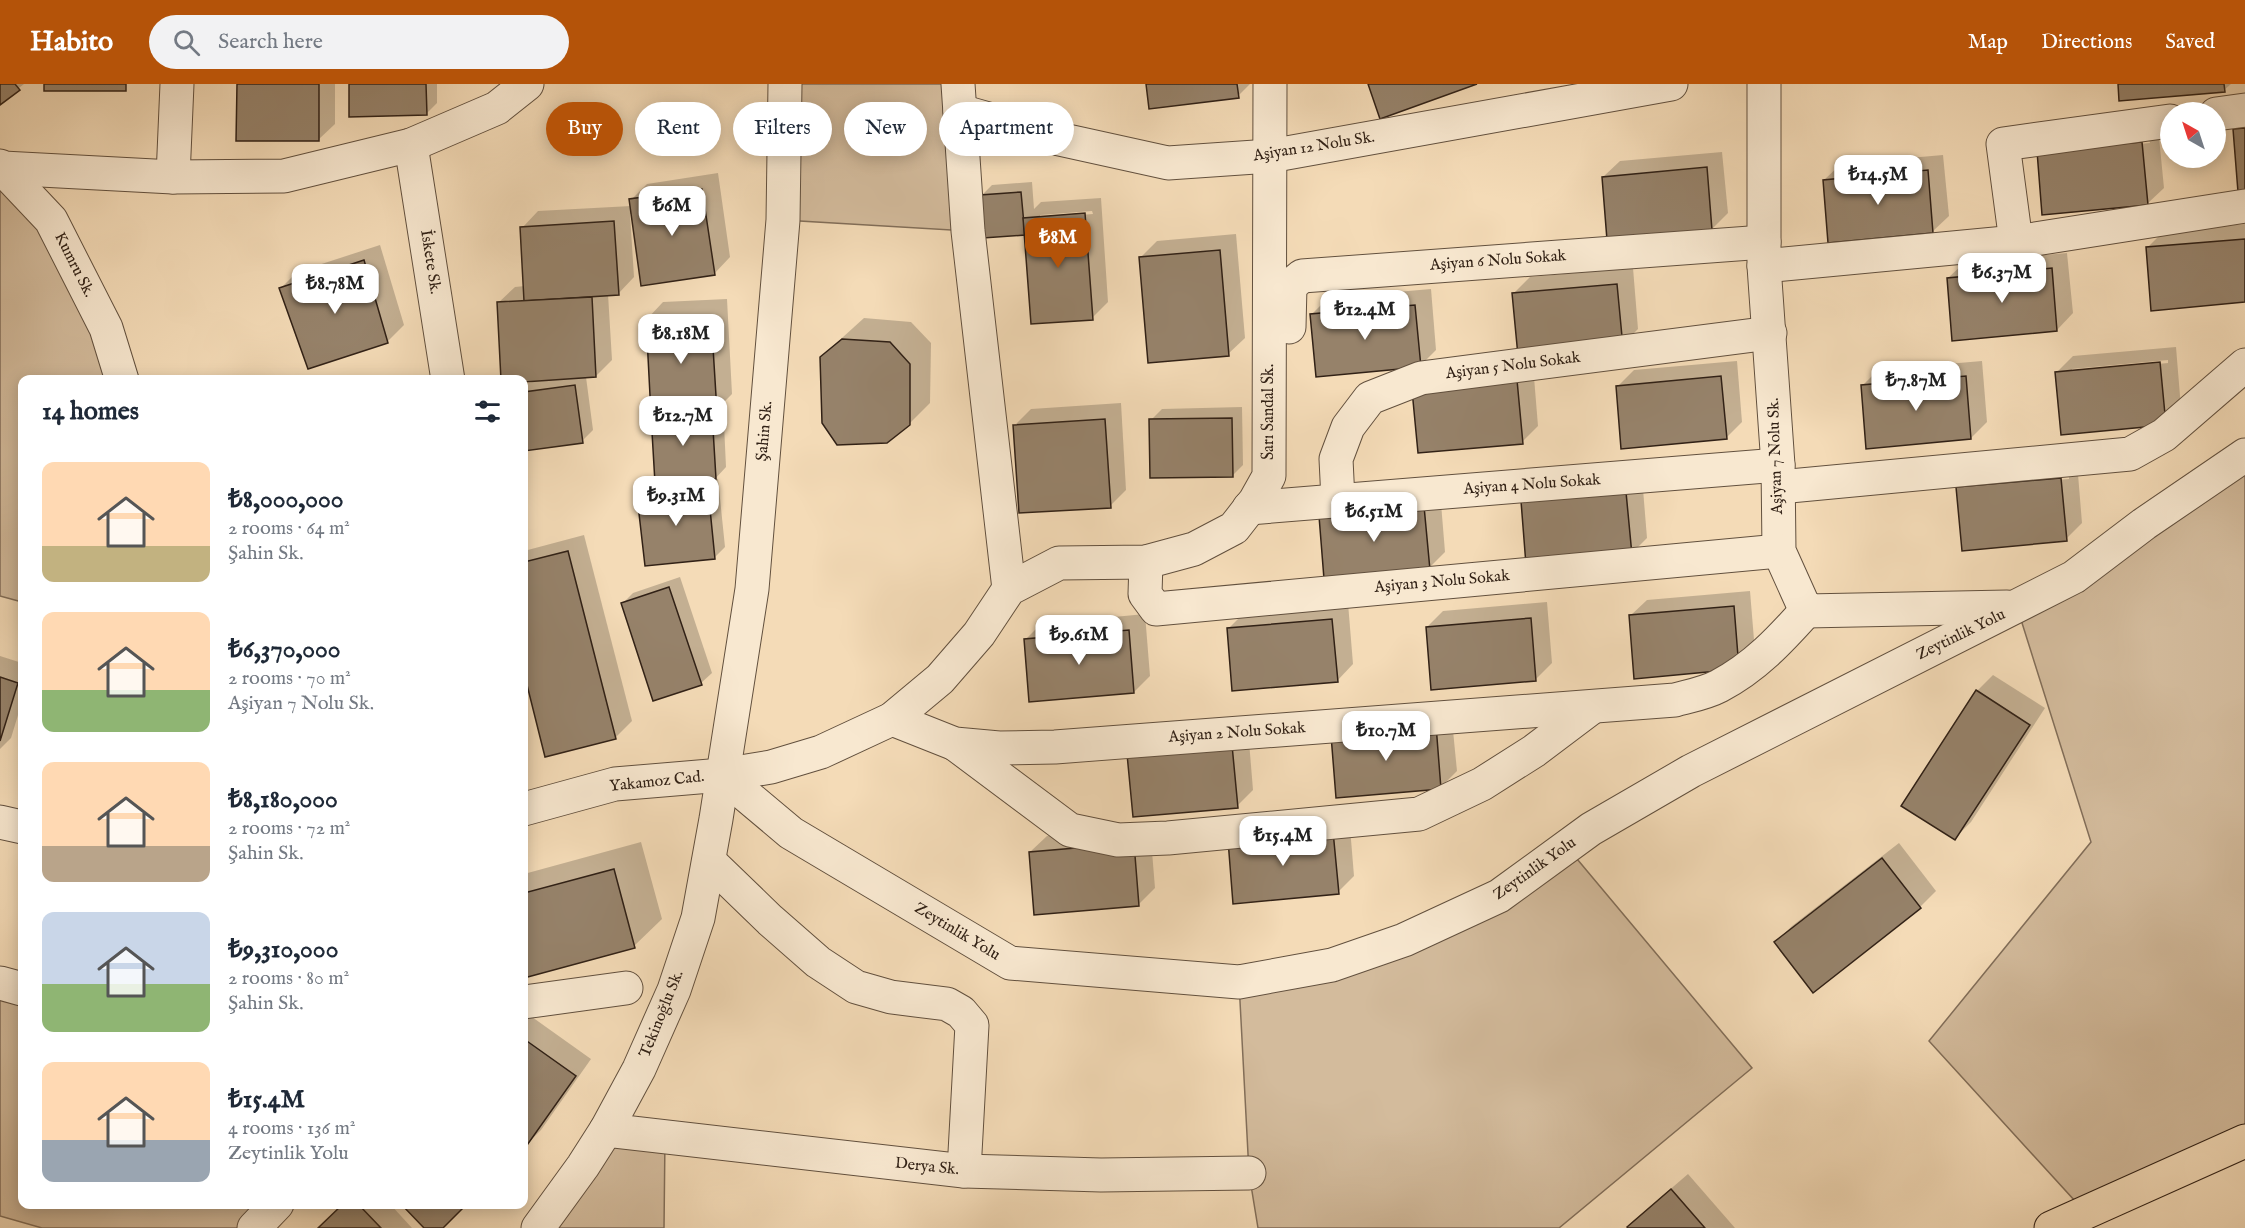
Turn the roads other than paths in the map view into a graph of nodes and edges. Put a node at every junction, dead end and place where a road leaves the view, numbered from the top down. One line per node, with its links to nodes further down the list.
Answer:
1 (177, 84): 15 (street)
2 (527, 84): 7 (street)
3 (785, 84): 36 (street, Şahin Sk.)
4 (1270, 84): 13 (street, Sarı Sandal Sk.)
5 (1671, 84): 13 (street, Aşiyan 12 Nolu Sk.)
6 (1764, 84): 18 (street, Aşiyan 7 Nolu Sk.)
7 (497, 96): 12 (street)
8 (959, 97): 13 (street, Aşiyan 12 Nolu Sk.); 30 (street)
9 (2245, 110): 10 (street)
10 (2226, 113)
11 (2160, 122): 17 (street)
12 (411, 145): 15 (street); 22 (street, İskete Sk.)
13 (1270, 156): 23 (street, Sarı Sandal Sk.)
14 (1, 167): 15 (street); 21 (street, Kumru Sk.)
15 (173, 177)
16 (2245, 206): 17 (street, Aşiyan 6 Nolu Sokak)
17 (2016, 242): 18 (street, Aşiyan 6 Nolu Sokak)
18 (1764, 254): 19 (street, Aşiyan 7 Nolu Sk.); 23 (street, Aşiyan 6 Nolu Sokak)
19 (1770, 333): 25 (street, Aşiyan 7 Nolu Sk.); 26 (street, Aşiyan 5 Nolu Sokak)
20 (2245, 365): 25 (street, Aşiyan 4 Nolu Sokak)
21 (120, 375)
22 (447, 375)
23 (1269, 404): 27 (street, Sarı Sandal Sk.)
24 (2245, 454): 31 (street, Zeytinlik Yolu)
25 (1779, 476): 26 (street, Aşiyan 4 Nolu Sokak); 28 (street, Aşiyan 7 Nolu Sk.)
26 (1338, 500): 27 (street, Aşiyan 4 Nolu Sokak)
27 (1249, 508): 29 (street, Sarı Sandal Sk.)
28 (1779, 551): 29 (street, Aşiyan 3 Nolu Sokak); 32 (street, Aşiyan 7 Nolu Sk.)
29 (1146, 562): 30 (street, Sarı Sandal Sk.)
30 (1009, 589): 34 (street, Yakamoz Cad.)
31 (2018, 607): 32 (street); 36 (street, Zeytinlik Yolu)
32 (1806, 611): 33 (street, Aşiyan 2 Nolu Sokak)
33 (1591, 708): 35 (street, Aşiyan 2 Nolu Sokak); 35 (street)
34 (892, 718): 35 (street, Aşiyan 2 Nolu Sokak); 36 (street, Yakamoz Cad.)
35 (955, 744)
36 (722, 775): 37 (street, Yakamoz Cad.); 40 (street, Tekinoğlu Sk.)
37 (528, 808)
38 (0, 822): 39 (street)
39 (18, 826)
40 (709, 861): 45 (street, Tekinoğlu Sk.); 47 (street)
41 (0, 983): 42 (street)
42 (18, 988)
43 (626, 988): 44 (street)
44 (528, 1001)
45 (606, 1130): 47 (street, Derya Sk.); 51 (street, Tekinoğlu Sk.)
46 (2245, 1141): 52 (main road)
47 (964, 1171): 48 (street, Derya Sk.)
48 (1249, 1173)
49 (272, 1209): 50 (street)
50 (254, 1228)
51 (538, 1228)
52 (2051, 1228)

